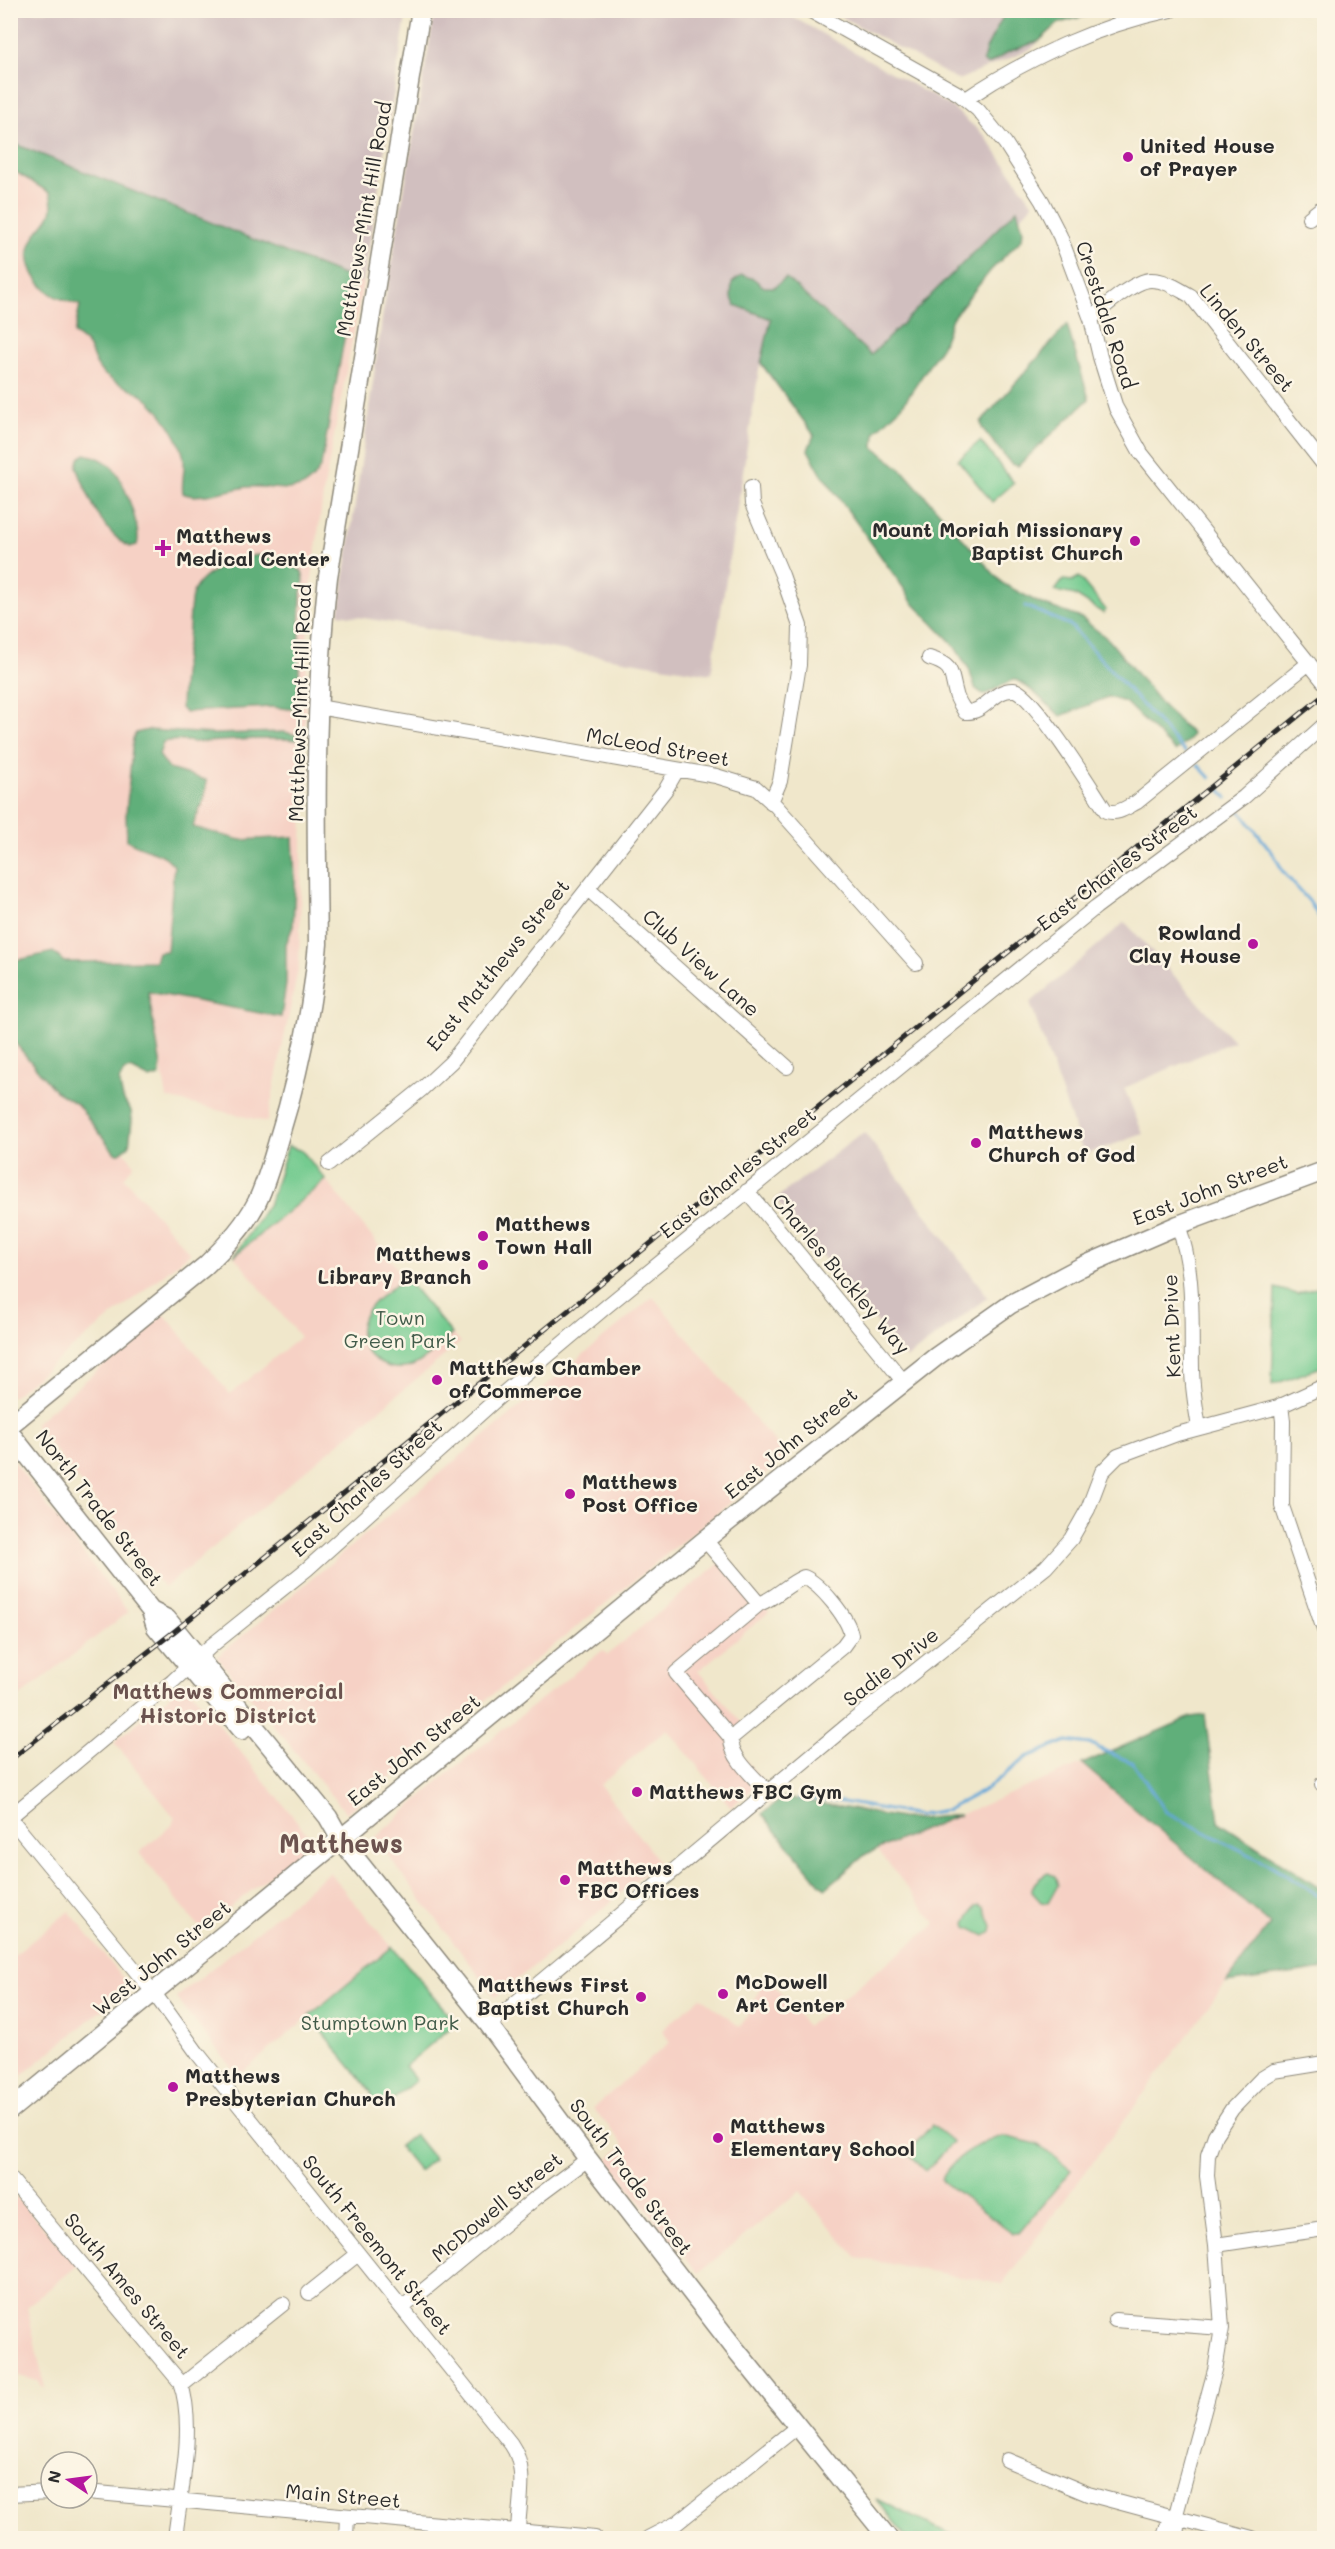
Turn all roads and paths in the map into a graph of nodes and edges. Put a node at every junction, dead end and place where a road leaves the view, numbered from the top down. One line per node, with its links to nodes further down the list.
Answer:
1 (421, 10): 13 (main road, Matthews-Mint Hill Road)
2 (809, 10): 4 (street, Crestdale Road)
3 (1172, 10): 4 (street)
4 (966, 99): 7 (street, Crestdale Road)
5 (1324, 206): 6 (street)
6 (1309, 218)
7 (1091, 320): 8 (street, Linden Street); 11 (street, Crestdale Road)
8 (1324, 465)
9 (751, 487): 16 (street)
10 (929, 658): 11 (street)
11 (1309, 663): 12 (street, Crestdale Road)
12 (1324, 682)
13 (318, 707): 15 (street, McLeod Street); 27 (main road, Matthews-Mint Hill Road)
14 (1324, 725): 22 (street, East Charles Street)
15 (677, 770): 16 (street, McLeod Street); 17 (street, East Matthews Street)
16 (771, 802): 18 (street, McLeod Street)
17 (588, 889): 19 (street, Club View Lane); 20 (street, East Matthews Street)
18 (916, 963)
19 (786, 1067)
20 (329, 1164)
21 (1324, 1171): 23 (main road, East John Street)
22 (747, 1191): 24 (street, Charles Buckley Way); 33 (street, East Charles Street)
23 (1178, 1225): 24 (main road, East John Street); 28 (street, Kent Drive)
24 (904, 1382): 30 (main road, East John Street)
25 (1324, 1386): 26 (street, Sadie Drive)
26 (1281, 1405): 28 (street, Sadie Drive); 32 (street)
27 (10, 1425)
28 (1199, 1428): 35 (street, Sadie Drive)
29 (10, 1433): 33 (main road, North Trade Street)
30 (705, 1540): 31 (street); 37 (main road, East John Street)
31 (759, 1604): 34 (street); 34 (street)
32 (1324, 1630)
33 (194, 1662): 36 (street, East Charles Street); 37 (main road, North Trade Street)
34 (731, 1738): 35 (street)
35 (769, 1793): 39 (street, Sadie Drive)
36 (10, 1817): 38 (street, South Freemont Street)
37 (341, 1840): 38 (main road, West John Street); 39 (main road, South Trade Street)
38 (154, 1993): 41 (main road, West John Street); 46 (street, South Freemont Street)
39 (489, 2025): 42 (main road, South Trade Street)
40 (1324, 2063): 45 (street)
41 (10, 2110)
42 (588, 2159): 49 (street, McDowell Street); 53 (main road, South Trade Street)
43 (10, 2178): 52 (street, South Ames Street)
44 (1324, 2229): 45 (street)
45 (1216, 2245): 51 (street)
46 (358, 2253): 47 (street); 49 (street, South Freemont Street)
47 (309, 2293)
48 (284, 2304): 52 (street)
49 (402, 2308): 61 (street, South Freemont Street)
50 (1114, 2320): 51 (street)
51 (1222, 2328): 60 (street)
52 (182, 2385): 58 (street, South Ames Street)
53 (797, 2427): 65 (street); 66 (main road, South Trade Street)
54 (1007, 2460): 60 (street)
55 (39, 2493): 57 (street)
56 (99, 2493): 58 (street, Main Street)
57 (10, 2494)
58 (179, 2500): 59 (street, Main Street); 62 (street, South Ames Street)
59 (347, 2516): 61 (street, Main Street); 63 (street)
60 (1175, 2518): 67 (street); 68 (street); 69 (street)
61 (518, 2535): 64 (street, Main Street)
62 (175, 2538)
63 (346, 2538)
64 (595, 2538)
65 (648, 2538)
66 (888, 2538)
67 (1163, 2538)
68 (1177, 2538)
69 (1252, 2538)

